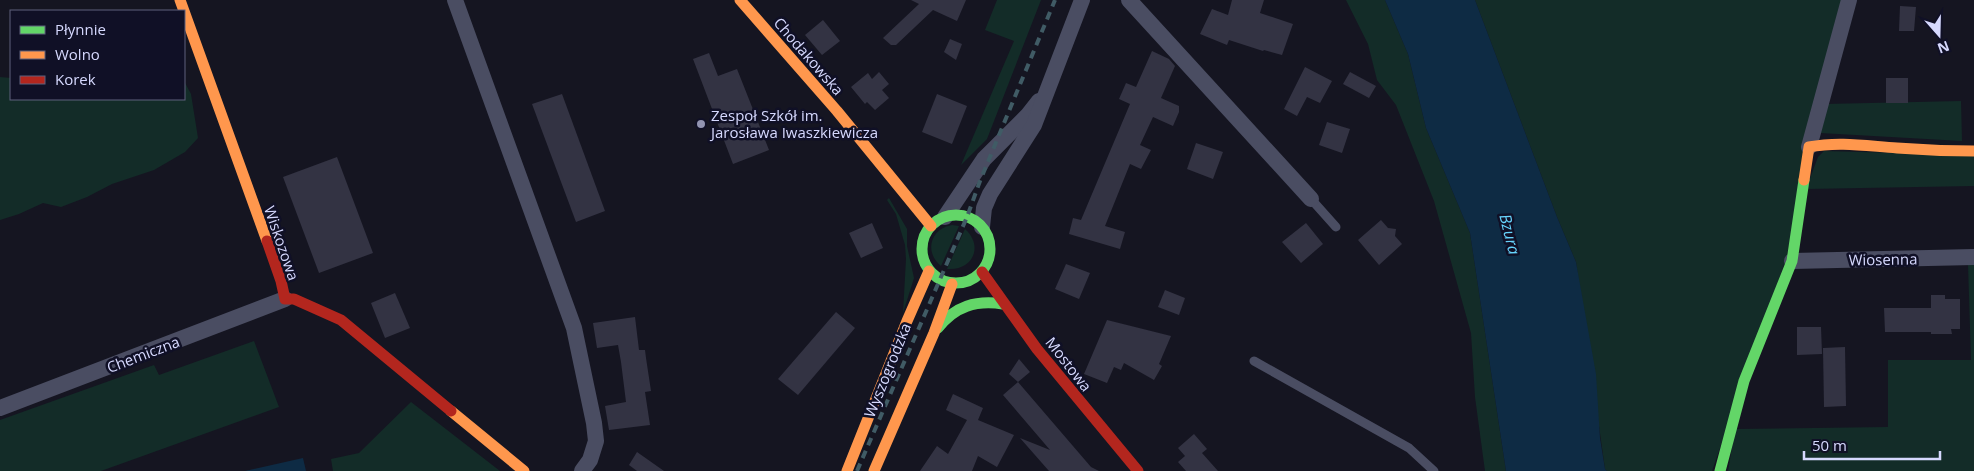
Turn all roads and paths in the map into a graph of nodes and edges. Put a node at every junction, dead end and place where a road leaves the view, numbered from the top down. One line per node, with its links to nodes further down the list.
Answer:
1 (455, 0): 26 (street)
2 (740, 0): 12 (street, Chodakowska)
3 (1082, 0): 7 (street)
4 (1129, 0): 10 (street)
5 (1848, 0): 8 (street)
6 (185, 14): 20 (street, Wiskozowa)
7 (1050, 87): 11 (street); 14 (street)
8 (1809, 147): 9 (street); 16 (street)
9 (1974, 151)
10 (1311, 198): 13 (lane)
11 (945, 217): 12 (street); 14 (street)
12 (930, 226): 17 (street)
13 (1336, 226)
14 (982, 227): 18 (street)
15 (1974, 257): 16 (street, Wiosenna)
16 (1792, 261): 31 (street)
17 (929, 270): 19 (street); 27 (street, Wyszogrodzka)
18 (982, 272): 19 (street); 21 (street, Mostowa)
19 (952, 284): 22 (street, Wyszogrodzka)
20 (285, 299): 24 (street, Chemiczna); 25 (street, Wiskozowa)
21 (1003, 304): 22 (street); 29 (street, Mostowa)
22 (934, 333): 28 (street, Wyszogrodzka)
23 (1254, 361): 30 (lane)
24 (0, 408)
25 (524, 471)
26 (582, 471)
27 (847, 471)
28 (874, 471)
29 (1138, 471)
30 (1434, 471)
31 (1720, 471)

